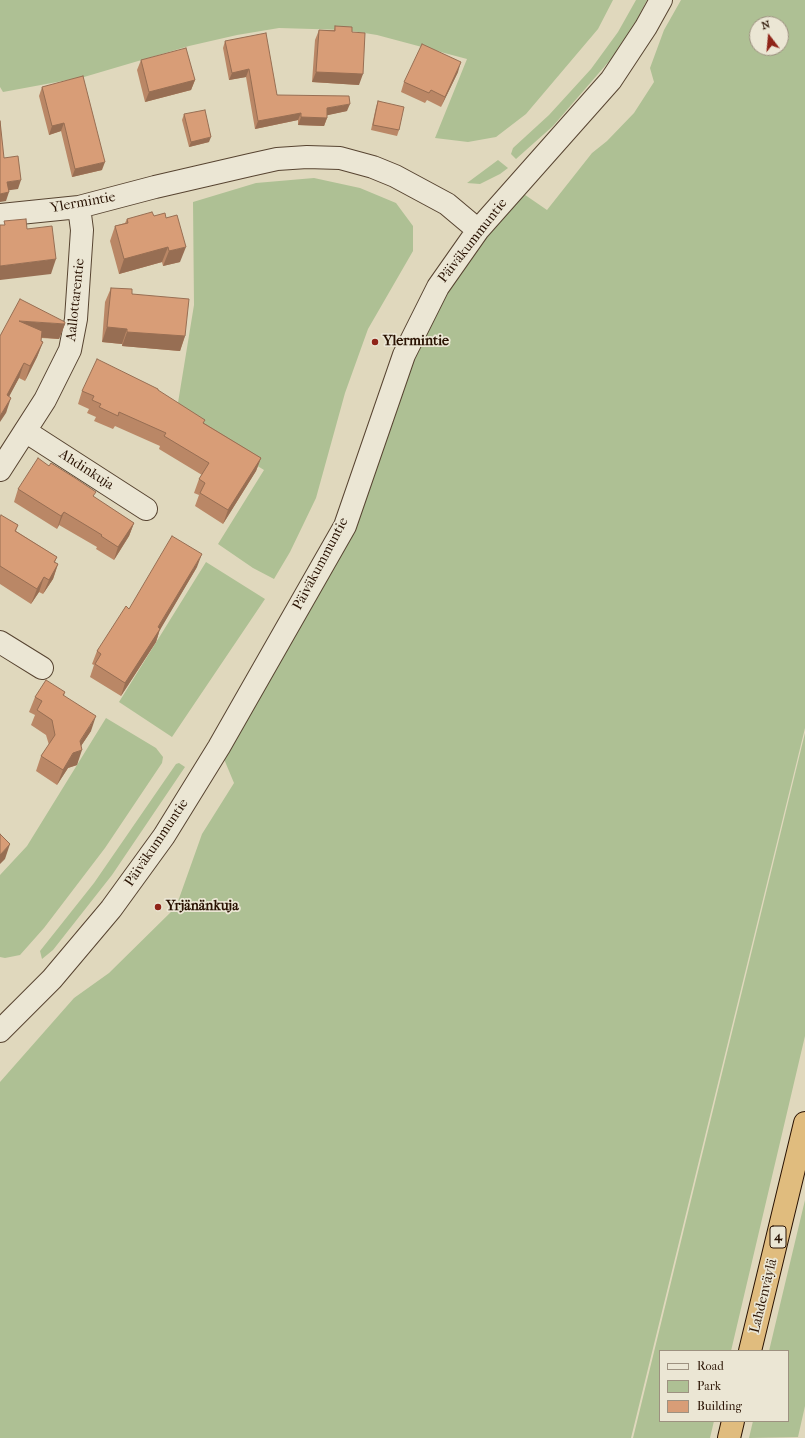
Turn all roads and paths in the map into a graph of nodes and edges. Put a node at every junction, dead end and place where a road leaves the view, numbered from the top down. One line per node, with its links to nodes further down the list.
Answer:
1 (661, 0): 4 (street, Päiväkummuntie)
2 (79, 207): 3 (street, Ylermintie); 4 (street, Ylermintie); 5 (street, Aallottarentie)
3 (0, 215)
4 (478, 230): 10 (street, Päiväkummuntie)
5 (25, 431): 6 (street, Aallottarentie); 7 (street, Ahdinkuja)
6 (0, 470)
7 (146, 509)
8 (0, 642): 9 (street)
9 (42, 668)
10 (4, 1018)
11 (805, 1123): 12 (highway, Lahdenväylä / 4)
12 (750, 1350)
13 (733, 1422): 14 (highway)
14 (729, 1438)

